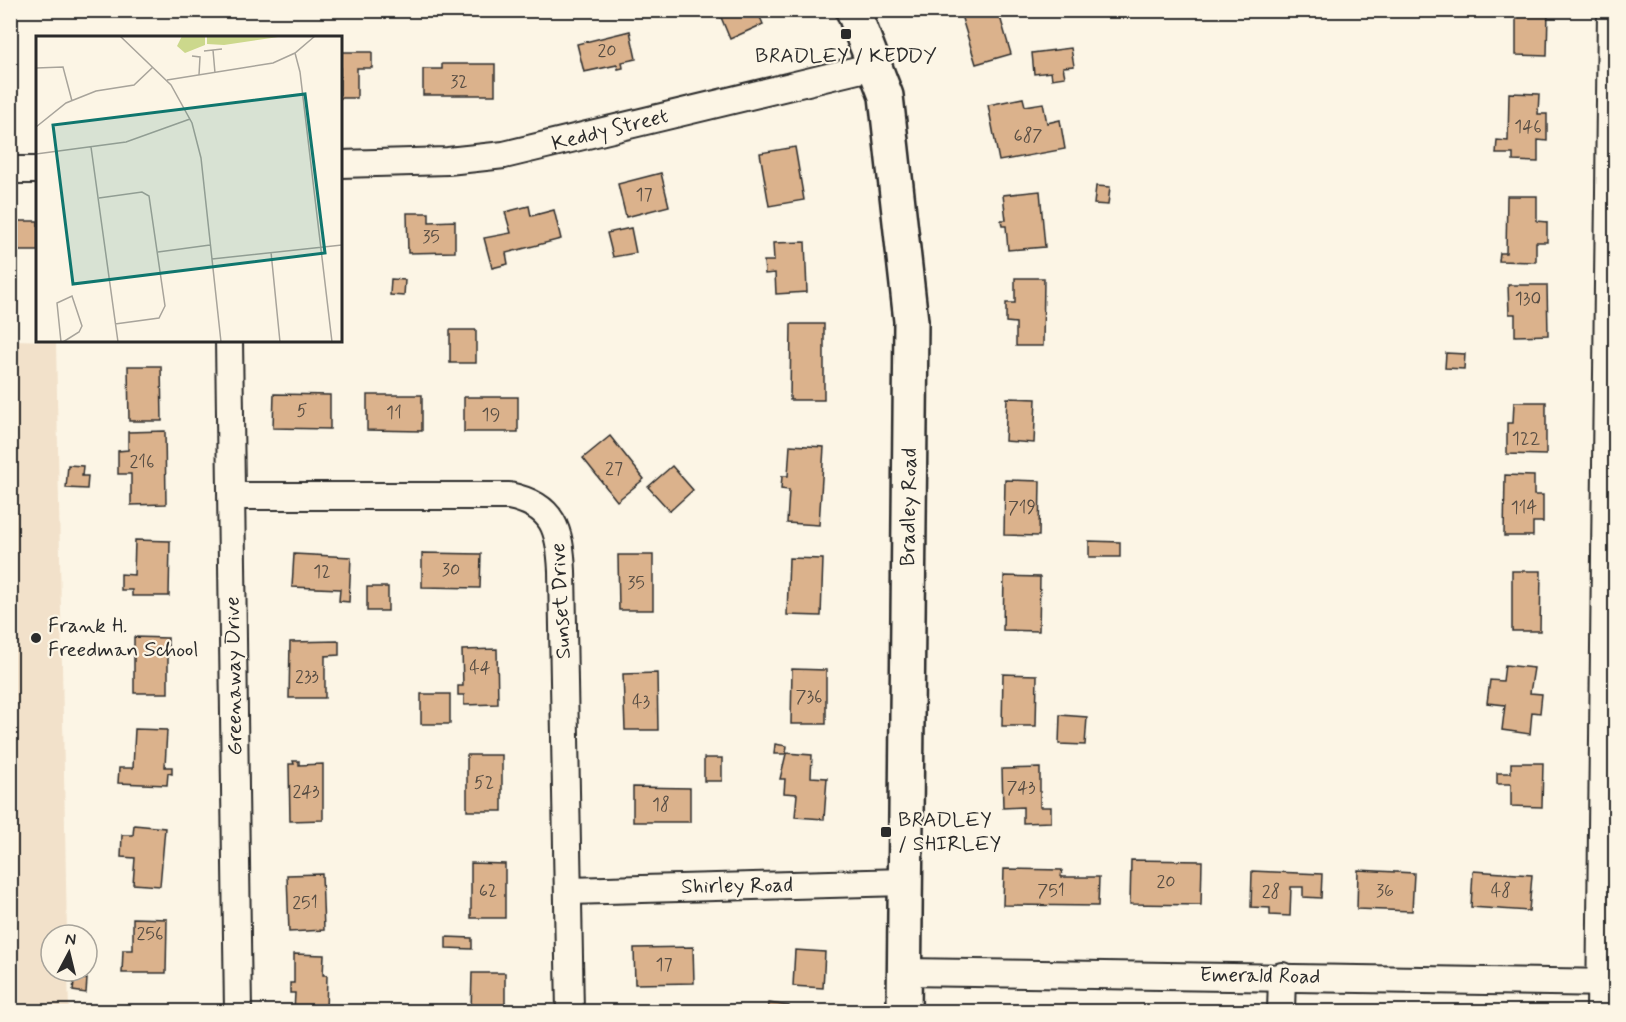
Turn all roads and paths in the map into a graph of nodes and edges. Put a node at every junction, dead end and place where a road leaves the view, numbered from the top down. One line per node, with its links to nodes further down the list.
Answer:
1 (852, 10): 3 (main road, Bradley Road)
2 (1611, 10): 13 (street)
3 (874, 66): 4 (street, Keddy Street); 9 (main road, Bradley Road)
4 (342, 164)
5 (10, 170): 6 (street)
6 (36, 170)
7 (229, 342): 8 (street, Greenaway Drive)
8 (232, 496): 10 (street, Sunset Drive); 14 (street, Greenaway Drive)
9 (905, 882): 10 (street, Shirley Road); 11 (main road, Bradley Road)
10 (569, 891): 15 (street, Sunset Drive)
11 (904, 972): 12 (street, Emerald Road); 16 (main road, Bradley Road)
12 (1282, 976): 13 (street, Emerald Road); 17 (street)
13 (1608, 983): 18 (street)
14 (238, 1011)
15 (570, 1011)
16 (904, 1011)
17 (1281, 1011)
18 (1600, 1011)

